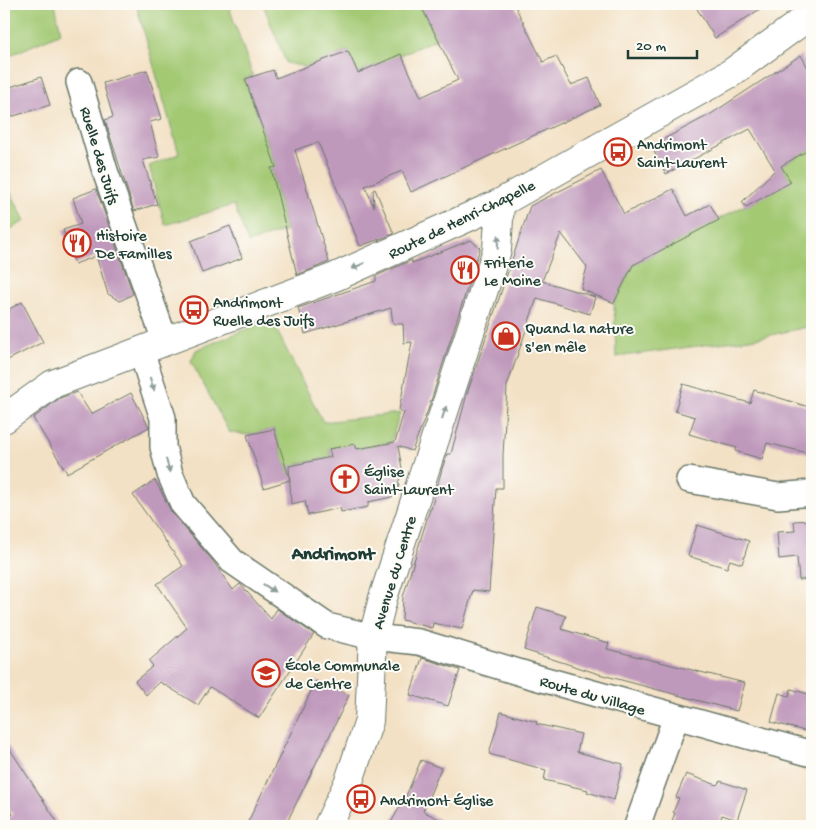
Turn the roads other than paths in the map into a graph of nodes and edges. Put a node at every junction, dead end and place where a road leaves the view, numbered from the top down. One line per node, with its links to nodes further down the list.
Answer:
1 (812, 14): 3 (street, Route de Henri-Chapelle)
2 (79, 82): 4 (street, Ruelle des Juifs)
3 (500, 203): 4 (street, Route de Henri-Chapelle, one-way to 4); 8 (street, Avenue du Centre, one-way to 3)
4 (153, 346): 5 (street, Route de Henri-Chapelle); 8 (street, Ruelle des Juifs, one-way to 8)
5 (4, 419)
6 (689, 480): 7 (street)
7 (812, 493)
8 (373, 637): 9 (street, Route du Village); 11 (street, Avenue du Centre)
9 (676, 717): 10 (street, Route du Village); 12 (street)
10 (812, 754)
11 (328, 826)
12 (637, 826)

